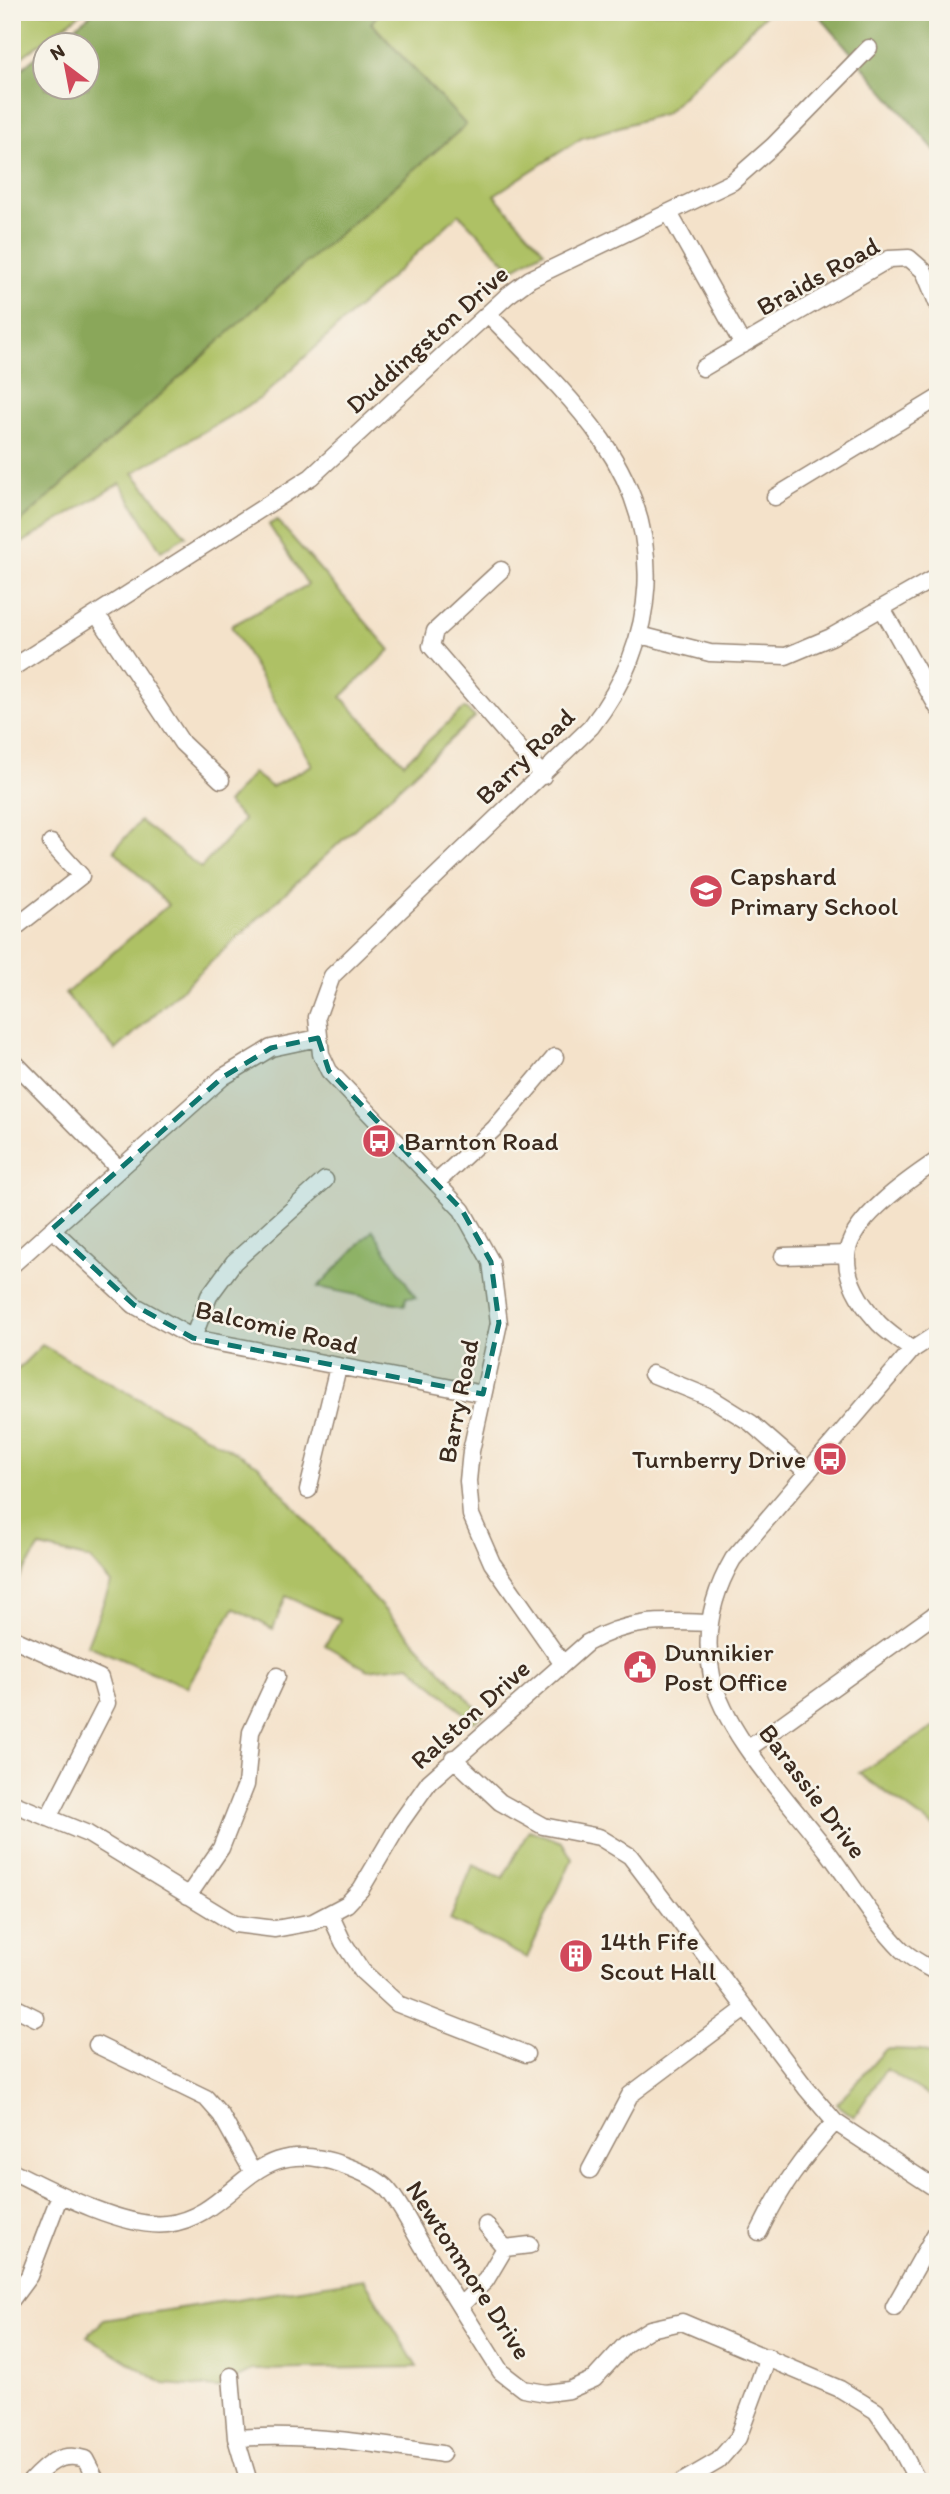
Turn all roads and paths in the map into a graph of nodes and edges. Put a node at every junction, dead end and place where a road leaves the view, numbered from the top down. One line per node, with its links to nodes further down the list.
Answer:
1 (869, 48): 2 (street, Duddingston Drive)
2 (669, 213): 4 (street, Duddingston Drive); 5 (street)
3 (938, 305): 5 (street, Braids Road)
4 (488, 314): 12 (street, Duddingston Drive); 13 (street, Barry Road)
5 (743, 345): 6 (street, Braids Road)
6 (703, 368)
7 (938, 398): 8 (street)
8 (775, 497)
9 (500, 570): 16 (street)
10 (938, 576): 11 (street)
11 (882, 608): 13 (street); 15 (street)
12 (98, 616): 14 (street, Duddingston Drive); 17 (street)
13 (640, 635): 16 (street, Barry Road)
14 (12, 668)
15 (938, 708)
16 (543, 776): 20 (street, Barry Road)
17 (221, 779)
18 (51, 843): 19 (street)
19 (12, 930)
20 (318, 1038): 24 (street); 26 (street, Barry Road)
21 (555, 1057): 26 (street)
22 (12, 1060): 24 (street)
23 (938, 1160): 28 (street)
24 (118, 1168): 27 (street)
25 (325, 1180): 32 (street)
26 (437, 1182): 36 (street, Barry Road)
27 (52, 1229): 30 (street); 32 (street, Balcomie Road)
28 (847, 1254): 29 (street); 33 (street)
29 (783, 1256)
30 (12, 1265)
31 (938, 1333): 33 (street)
32 (193, 1338): 34 (street, Balcomie Road)
33 (912, 1350): 37 (street)
34 (338, 1367): 36 (street, Balcomie Road); 38 (street)
35 (652, 1374): 37 (street)
36 (483, 1394): 42 (street, Barry Road)
37 (806, 1471): 40 (street, Barassie Drive)
38 (308, 1490)
39 (938, 1612): 44 (street)
40 (708, 1623): 42 (street, Ralston Drive); 44 (street, Barassie Drive)
41 (12, 1638): 47 (street)
42 (562, 1663): 45 (street, Ralston Drive)
43 (277, 1676): 48 (street)
44 (749, 1748): 50 (street, Barassie Drive)
45 (453, 1758): 49 (street, Ralston Drive); 52 (street)
46 (12, 1803): 47 (street, Ralston Drive)
47 (48, 1818): 48 (street, Ralston Drive)
48 (188, 1896): 49 (street, Ralston Drive)
49 (330, 1914): 55 (street)
50 (938, 1973)
51 (12, 2006): 53 (street)
52 (746, 2008): 56 (street); 57 (street)
53 (36, 2018)
54 (97, 2045): 59 (street)
55 (526, 2053)
56 (835, 2122): 60 (street); 64 (street)
57 (590, 2170)
58 (12, 2171): 61 (street, Newtonmore Drive)
59 (252, 2171): 61 (street, Newtonmore Drive); 68 (street, Newtonmore Drive)
60 (938, 2189)
61 (60, 2195): 67 (street)
62 (486, 2225): 66 (street)
63 (938, 2229): 69 (street)
64 (759, 2232)
65 (530, 2245): 66 (street)
66 (505, 2248): 68 (street)
67 (12, 2300)
68 (460, 2306): 70 (street, Newtonmore Drive)
69 (894, 2307)
70 (768, 2357): 77 (street); 78 (street, Newtonmore Drive)
71 (231, 2376): 72 (street)
72 (236, 2438): 73 (street); 76 (street)
73 (442, 2454)
74 (30, 2482): 75 (street)
75 (97, 2482)
76 (249, 2482)
77 (682, 2482)
78 (918, 2482)

